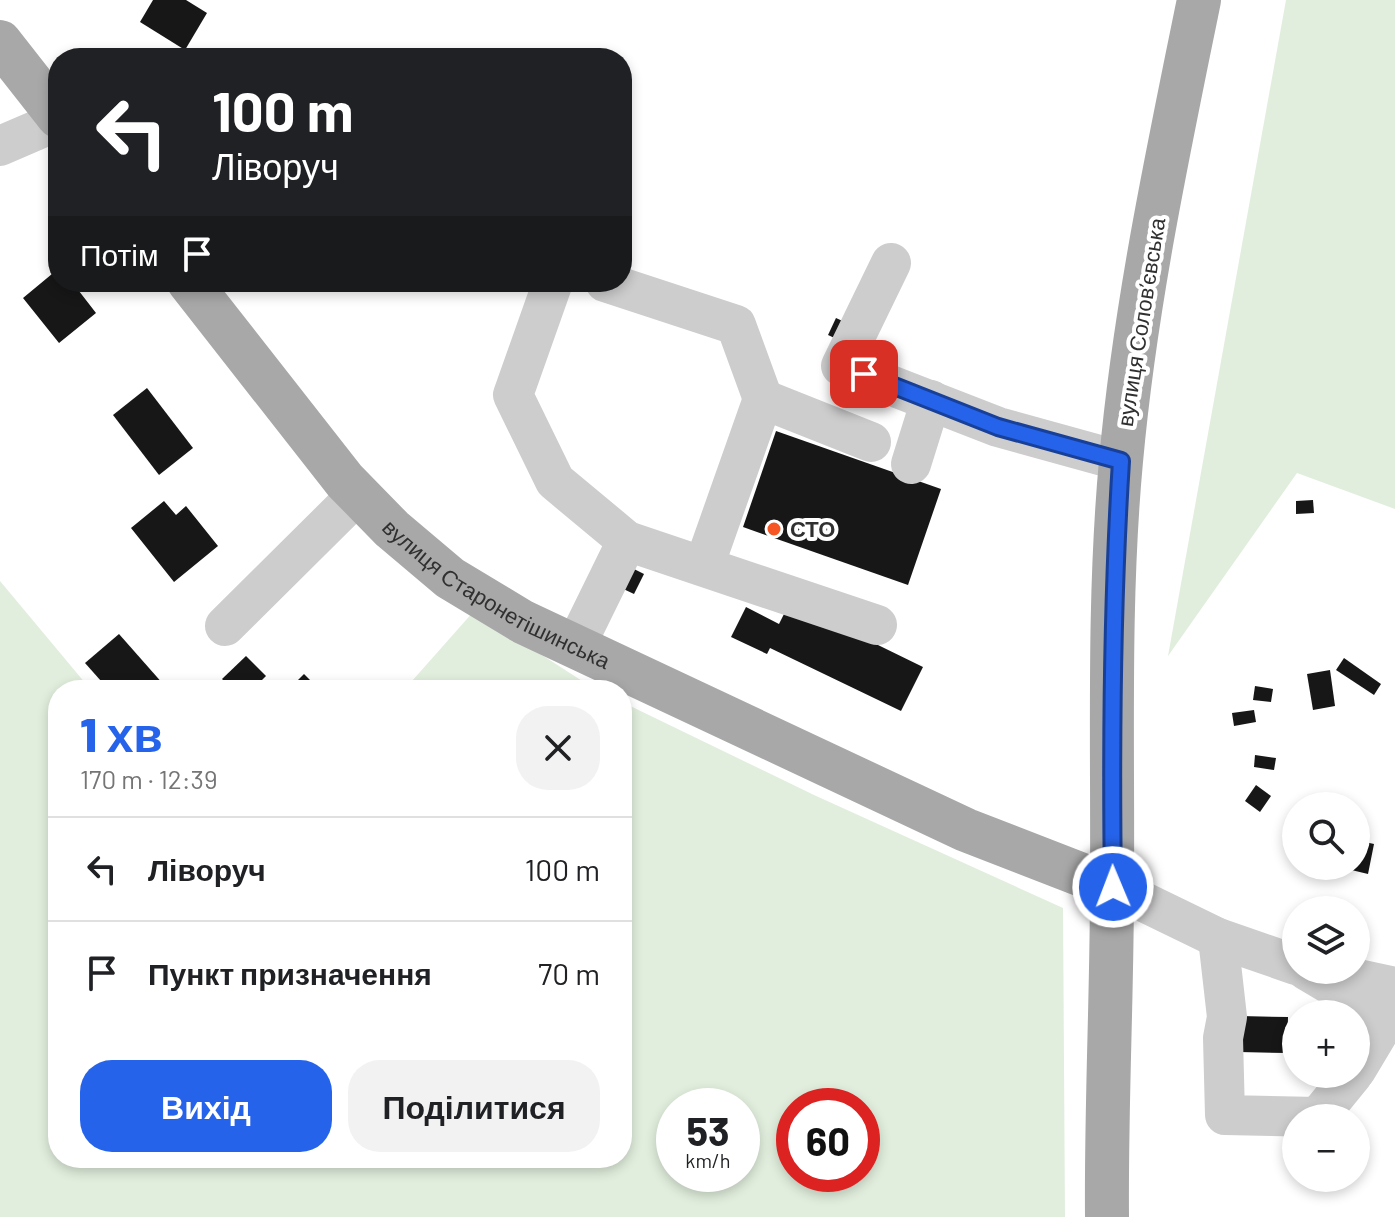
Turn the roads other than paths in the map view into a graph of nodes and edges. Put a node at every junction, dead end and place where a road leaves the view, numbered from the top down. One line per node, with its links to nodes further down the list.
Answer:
1 (1199, 0): 13 (main road, вулиця Соловʼєвська)
2 (0, 42): 3 (main road)
3 (48, 106)
4 (48, 124): 5 (street)
5 (0, 146)
6 (891, 263): 11 (street)
7 (632, 291): 10 (street)
8 (197, 292): 15 (main road, вулиця Старонетішинська)
9 (549, 292): 16 (street)
10 (763, 399): 12 (street); 17 (street)
11 (931, 400): 13 (street); 14 (street)
12 (871, 442)
13 (1121, 461): 21 (main road, вулиця Соловʼєвська)
14 (911, 464)
15 (358, 494): 19 (street); 20 (main road, вулиця Старонетішинська)
16 (627, 541): 17 (street); 20 (street)
17 (704, 566): 18 (street)
18 (877, 625)
19 (225, 626)
20 (575, 647): 21 (main road, вулиця Старонетішинська)
21 (1113, 887): 22 (street); 29 (main road, вулиця Соловʼєвська)
22 (1218, 938): 23 (street); 28 (street)
23 (1282, 960)
24 (1337, 984): 26 (street)
25 (1345, 984): 26 (street)
26 (1392, 1009): 27 (street)
27 (1370, 1046)
28 (1342, 1088)
29 (1107, 1217)

